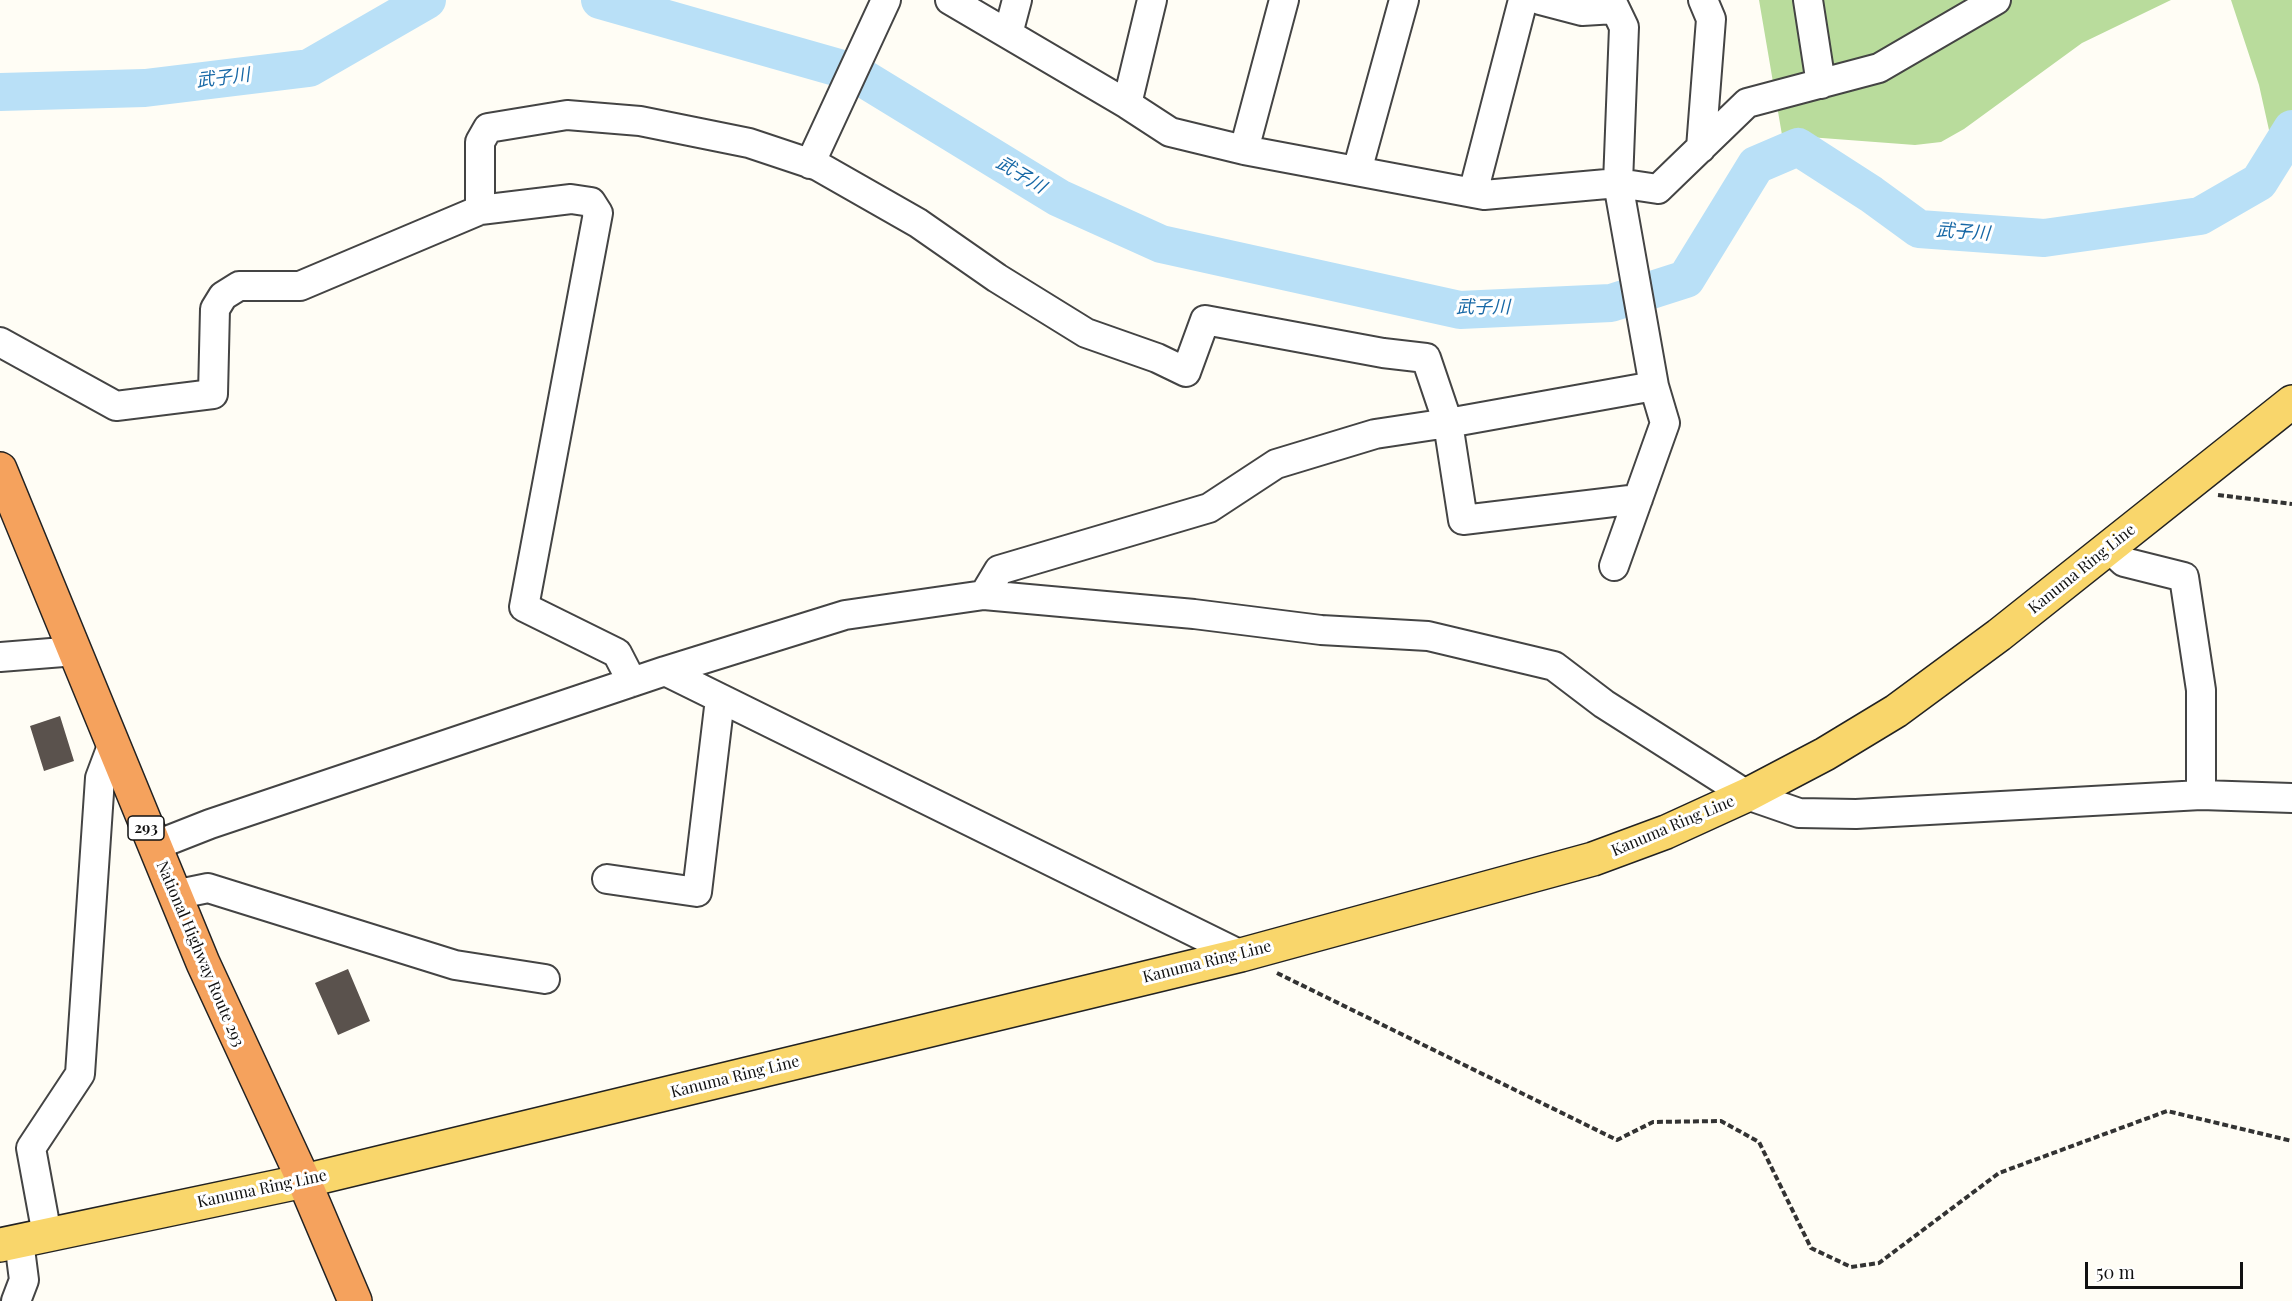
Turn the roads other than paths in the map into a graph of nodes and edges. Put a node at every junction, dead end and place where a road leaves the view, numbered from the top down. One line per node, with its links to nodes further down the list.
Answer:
1 (886, 0): 18 (street)
2 (950, 0): 13 (street)
3 (1017, 0): 13 (street)
4 (1152, 0): 15 (street)
5 (1284, 0): 17 (street)
6 (1404, 0): 19 (street)
7 (1523, 0): 21 (street)
8 (1540, 0): 12 (street)
9 (1703, 0): 16 (street)
10 (1808, 0): 14 (street)
11 (1996, 0): 14 (street)
12 (1613, 4): 20 (street)
13 (1008, 34): 15 (street)
14 (1821, 84): 16 (street)
15 (1127, 104): 17 (street)
16 (1701, 148): 20 (street)
17 (1245, 150): 19 (street)
18 (810, 164): 22 (street); 26 (street)
19 (1357, 171): 21 (street)
20 (1618, 183): 21 (street); 24 (street)
21 (1473, 193)
22 (480, 210): 23 (street); 35 (street)
23 (0, 342)
24 (1654, 386): 26 (street); 28 (street)
25 (2292, 402): 29 (main road, Kanuma Ring Line)
26 (1448, 423): 28 (street); 31 (street)
27 (0, 469): 32 (highway, National Highway Route 293 / 293)
28 (1638, 499): 30 (street)
29 (2109, 548): 38 (main road, Kanuma Ring Line); 39 (street)
30 (1614, 566)
31 (984, 595): 34 (street); 38 (street)
32 (76, 651): 33 (street); 37 (highway, National Highway Route 293 / 293)
33 (0, 657)
34 (665, 671): 35 (street); 36 (street)
35 (632, 682): 41 (street)
36 (720, 699): 42 (street); 44 (street)
37 (112, 746): 41 (highway, National Highway Route 293 / 293); 47 (street)
38 (1747, 795): 39 (street); 44 (main road, Kanuma Ring Line)
39 (2201, 795): 40 (street)
40 (2292, 798)
41 (154, 846): 43 (highway, National Highway Route 293 / 293)
42 (607, 879)
43 (174, 895): 45 (street); 46 (highway, National Highway Route 293 / 293)
44 (1241, 955): 46 (main road, Kanuma Ring Line)
45 (545, 979)
46 (304, 1181): 47 (main road, Kanuma Ring Line); 49 (highway, National Highway Route 293 / 293)
47 (22, 1240): 48 (street)
48 (16, 1301)
49 (355, 1301)

